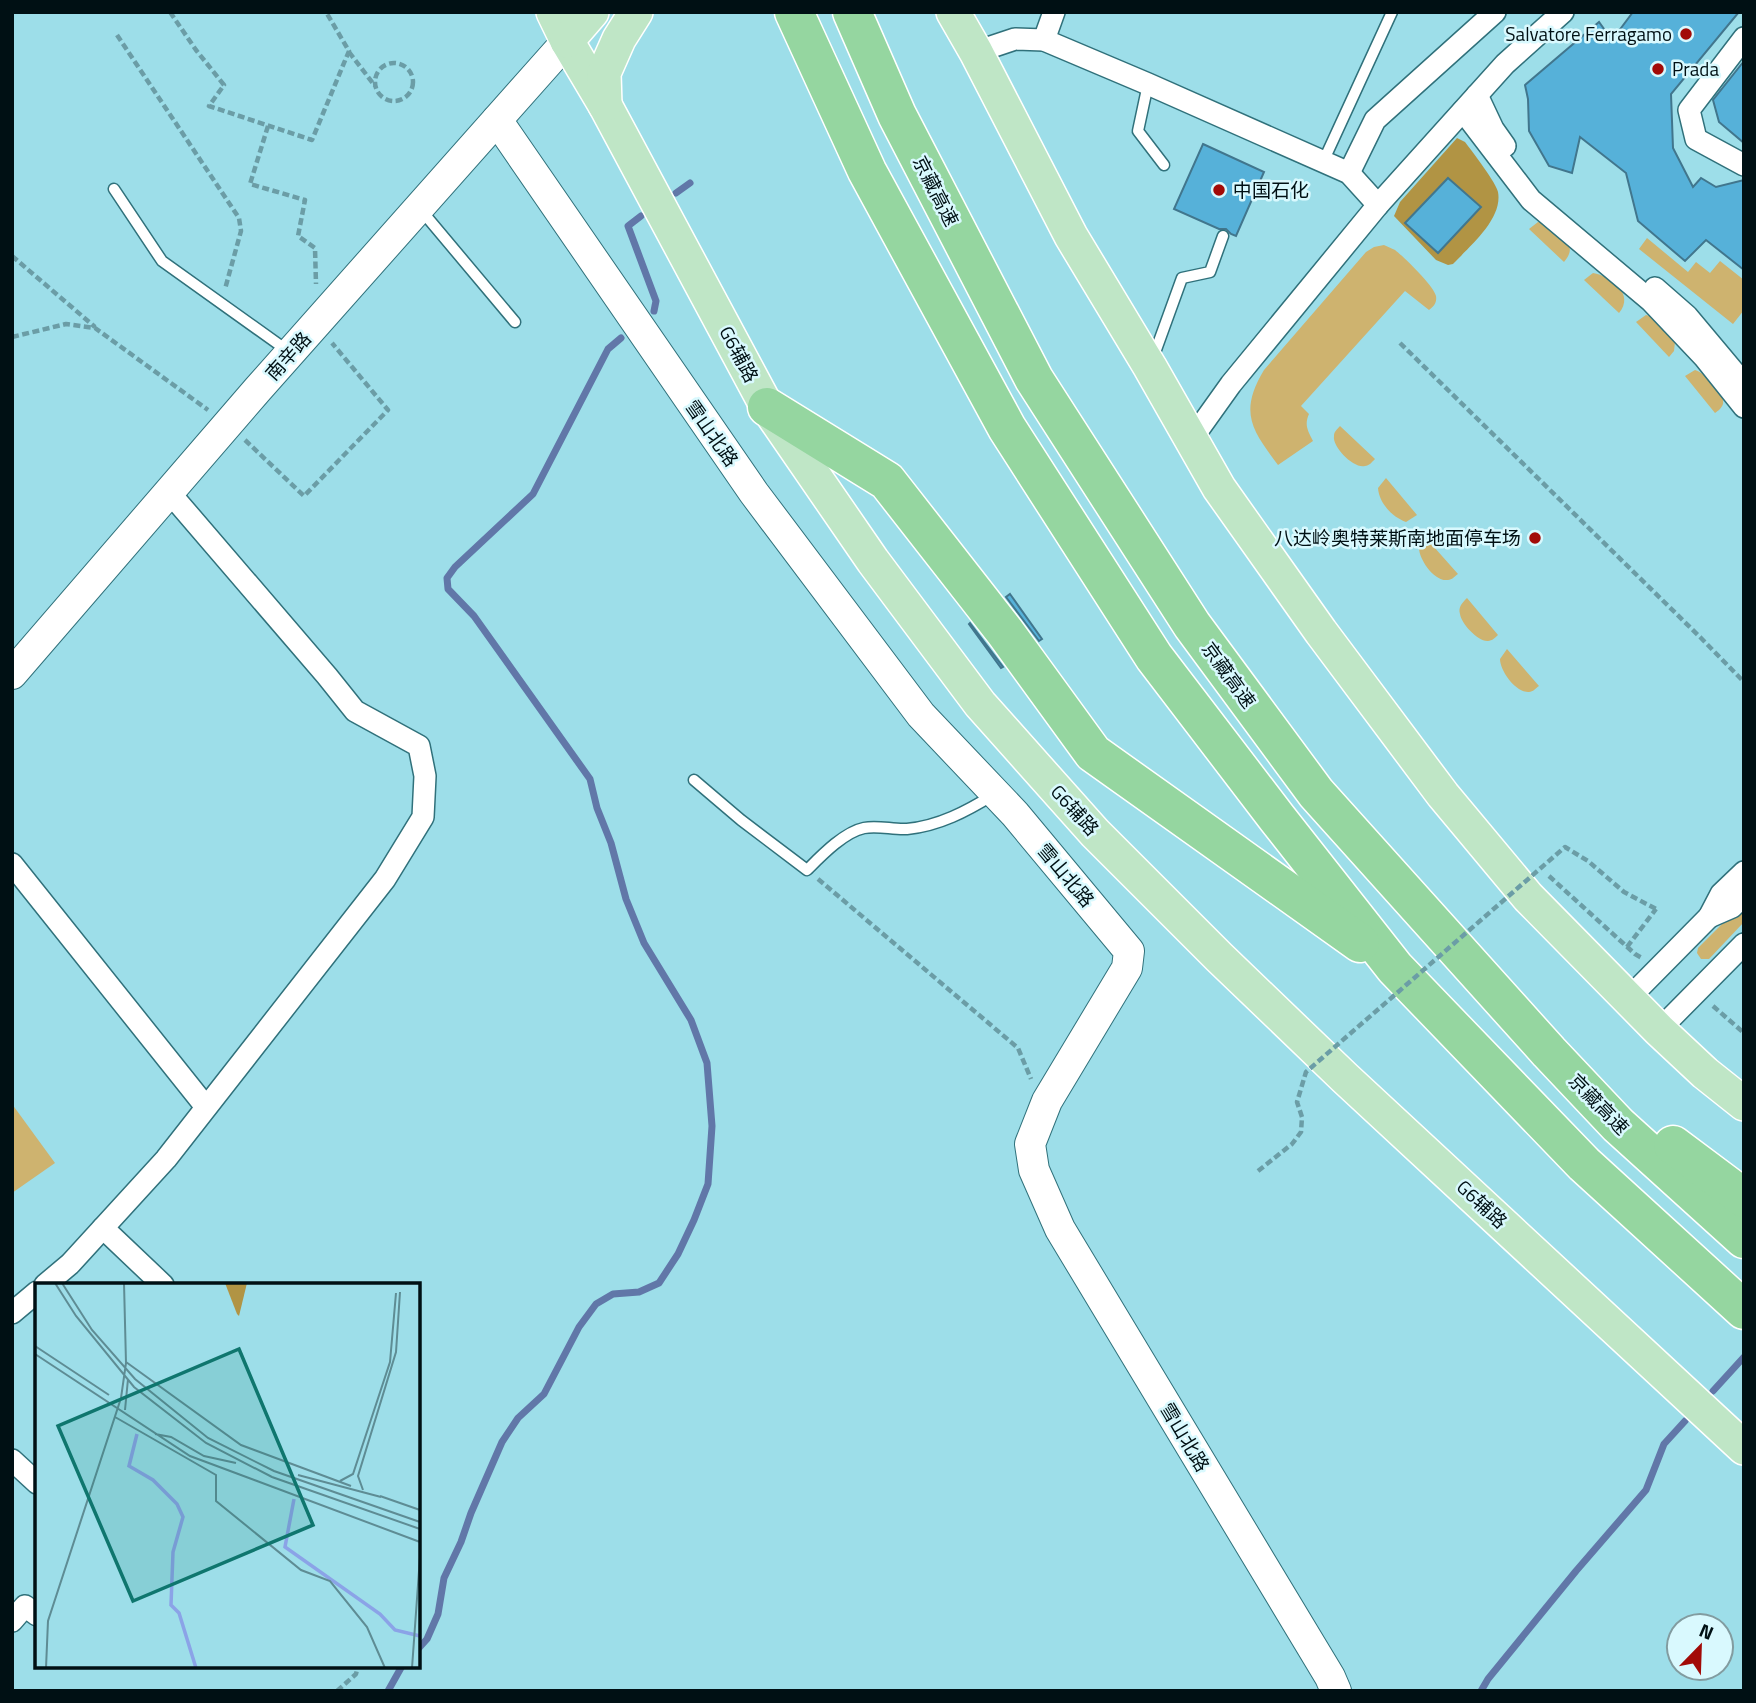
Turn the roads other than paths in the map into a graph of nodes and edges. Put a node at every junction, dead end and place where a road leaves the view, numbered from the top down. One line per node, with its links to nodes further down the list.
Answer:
1 (592, 12): 10 (main road)
2 (636, 12): 16 (main road)
3 (794, 12): 43 (highway)
4 (852, 12): 46 (highway, 京藏高速)
5 (953, 12): 13 (main road)
6 (1054, 12): 12 (street)
7 (1392, 12): 19 (lane)
8 (1495, 12): 22 (street)
9 (1563, 12): 15 (street)
10 (562, 19): 16 (main road, G6辅路); 18 (street, 南辛路)
11 (1744, 38): 21 (street)
12 (1044, 40): 13 (street); 14 (street)
13 (976, 52): 29 (main road)
14 (1148, 84): 19 (street); 20 (lane)
15 (1477, 95): 17 (street); 30 (street)
16 (605, 104): 31 (main road, G6辅路)
17 (1463, 111): 24 (street); 32 (street)
18 (497, 120): 25 (street, 南辛路); 37 (street, 雪山北路)
19 (1323, 162): 22 (street)
20 (1164, 165)
21 (1744, 165)
22 (1349, 173): 24 (street)
23 (114, 190): 28 (lane)
24 (1378, 205): 33 (street)
25 (419, 208): 27 (lane); 28 (street, 南辛路)
26 (1223, 236): 29 (lane)
27 (515, 322)
28 (290, 353): 34 (street, 南辛路)
29 (1150, 367): 33 (main road)
30 (1744, 384)
31 (767, 407): 43 (highway); 57 (main road, G6辅路)
32 (1744, 407)
33 (1191, 440): 44 (main road)
34 (169, 492): 35 (street, 南辛路); 48 (street)
35 (12, 674)
36 (694, 780): 37 (lane)
37 (996, 794): 62 (street, 雪山北路)
38 (12, 864): 48 (street)
39 (1744, 872): 41 (street)
40 (1744, 895): 41 (street)
41 (1709, 917): 44 (street)
42 (1744, 944): 45 (street)
43 (1395, 968): 55 (highway)
44 (1628, 999): 45 (main road)
45 (1659, 1030): 47 (main road)
46 (1549, 1052): 49 (highway); 51 (highway, 京藏高速)
47 (1744, 1104)
48 (206, 1107): 50 (street)
49 (1744, 1198)
50 (103, 1228): 52 (street); 53 (street)
51 (1744, 1239)
52 (47, 1283)
53 (161, 1283)
54 (35, 1294): 56 (street)
55 (1744, 1310)
56 (12, 1312)
57 (1744, 1448)
58 (12, 1461): 59 (street)
59 (35, 1481)
60 (35, 1614): 61 (street)
61 (12, 1621)
62 (1336, 1691)

